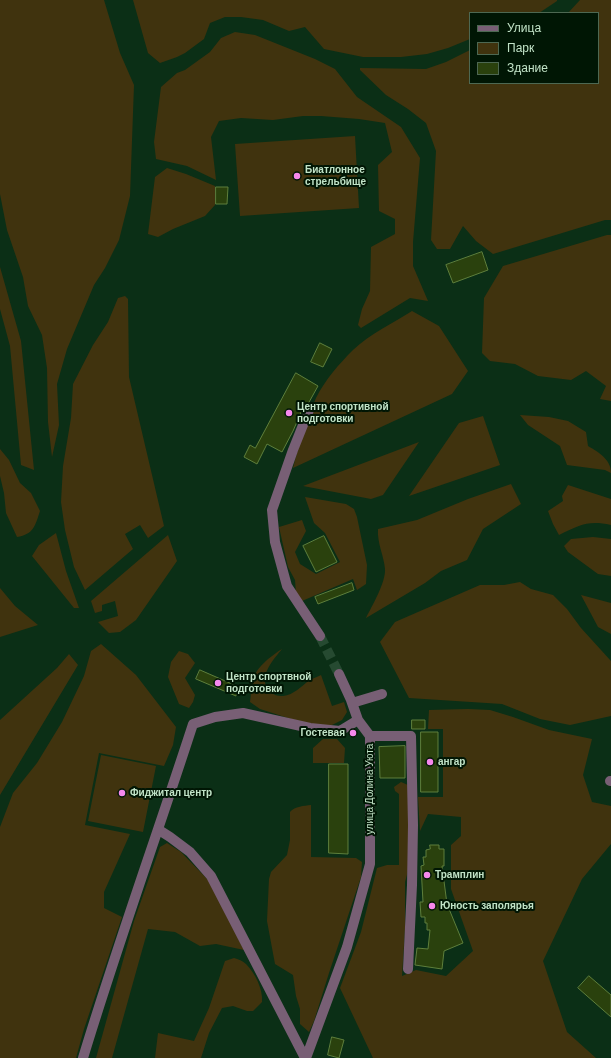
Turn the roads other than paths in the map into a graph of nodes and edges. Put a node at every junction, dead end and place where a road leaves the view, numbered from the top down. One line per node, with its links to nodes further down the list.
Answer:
1 (309, 410): 2 (street)
2 (320, 636)
3 (339, 674): 5 (street)
4 (382, 694): 5 (street)
5 (352, 703): 6 (street)
6 (358, 720): 7 (street); 8 (street)
7 (370, 736): 9 (street, улица Долина Уюта); 11 (street, улица Долина Уюта)
8 (159, 830): 10 (street); 11 (street)
9 (408, 969)
10 (83, 1058)
11 (305, 1058)

